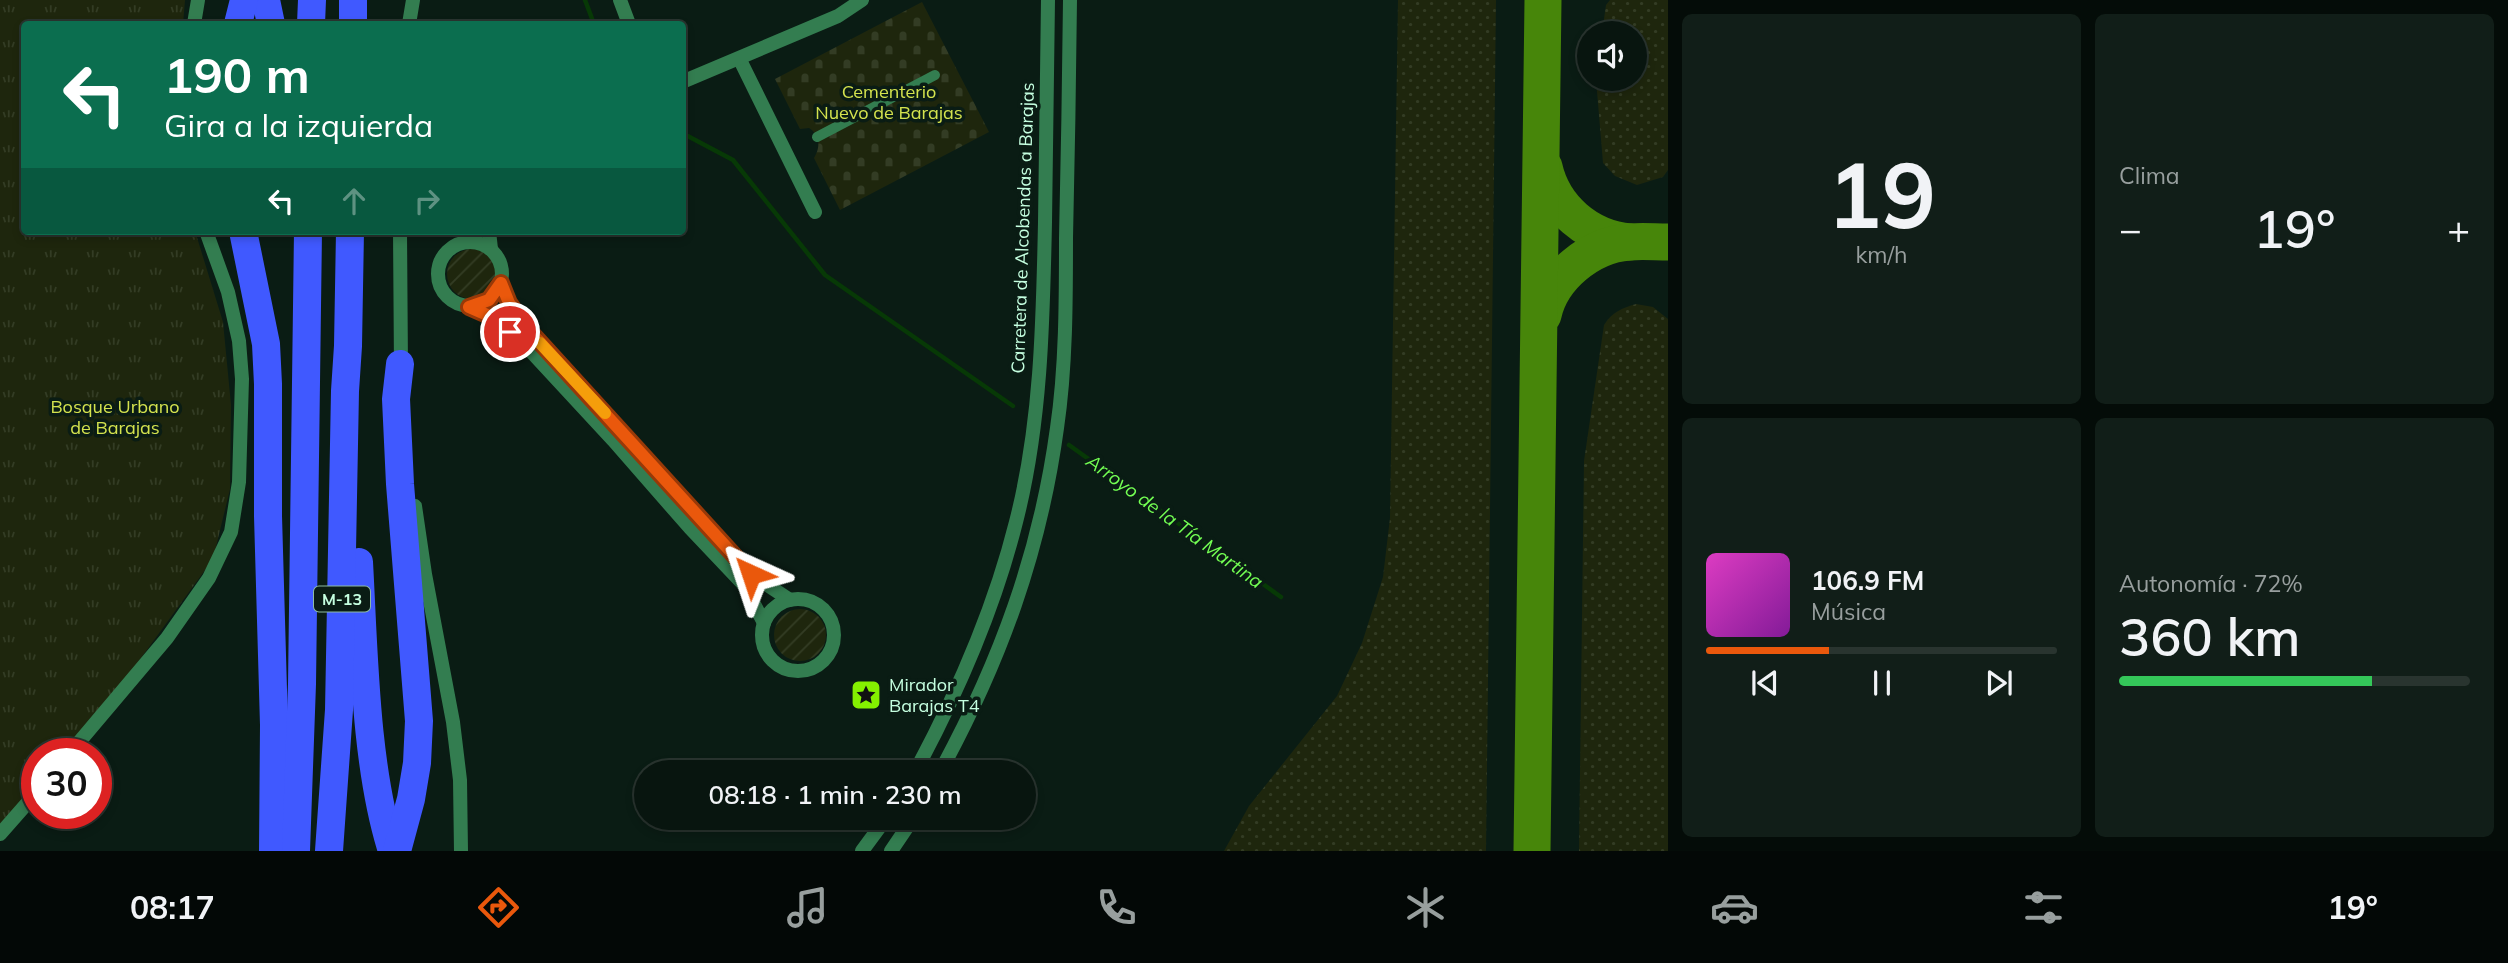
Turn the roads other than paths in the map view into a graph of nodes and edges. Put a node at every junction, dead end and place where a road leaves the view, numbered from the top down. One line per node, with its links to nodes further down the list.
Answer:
1 (198, 0): 11 (street)
2 (244, 0): 12 (highway)
3 (266, 0): 13 (highway)
4 (312, 0): 14 (highway)
5 (353, 0): 15 (highway)
6 (413, 0): 16 (street)
7 (620, 0): 17 (street)
8 (862, 0): 18 (street)
9 (1048, 0): 41 (street, Carretera de Alcobendas a Barajas)
10 (1070, 0): 42 (street)
11 (194, 21)
12 (239, 21)
13 (270, 21)
14 (311, 21)
15 (353, 21)
16 (410, 21)
17 (628, 21)
18 (740, 60): 20 (street); 22 (street)
19 (935, 75): 21 (street)
20 (686, 80)
21 (817, 137)
22 (815, 212)
23 (207, 235): 40 (street)
24 (244, 235): 48 (highway)
25 (292, 235): 37 (highway)
26 (308, 235): 37 (highway, M-13)
27 (350, 235): 35 (highway, M-13)
28 (400, 235): 36 (street)
29 (461, 235): 31 (street)
30 (489, 235): 32 (street)
31 (454, 246): 32 (street); 34 (street)
32 (491, 249): 33 (street)
33 (501, 283): 34 (street); 38 (street)
34 (469, 307): 39 (street)
35 (348, 346): 47 (highway); 50 (highway, M-13)
36 (400, 363): 47 (highway); 51 (street)
37 (304, 455): 49 (highway, M-13)
38 (790, 600): 39 (street); 39 (street)
39 (764, 623)
40 (83, 738)
41 (921, 760)
42 (947, 760)
43 (21, 810): 46 (street)
44 (877, 830): 52 (street)
45 (905, 830): 53 (street)
46 (0, 834)
47 (393, 849)
48 (273, 851)
49 (296, 851)
50 (329, 851)
51 (461, 851)
52 (862, 851)
53 (891, 851)

